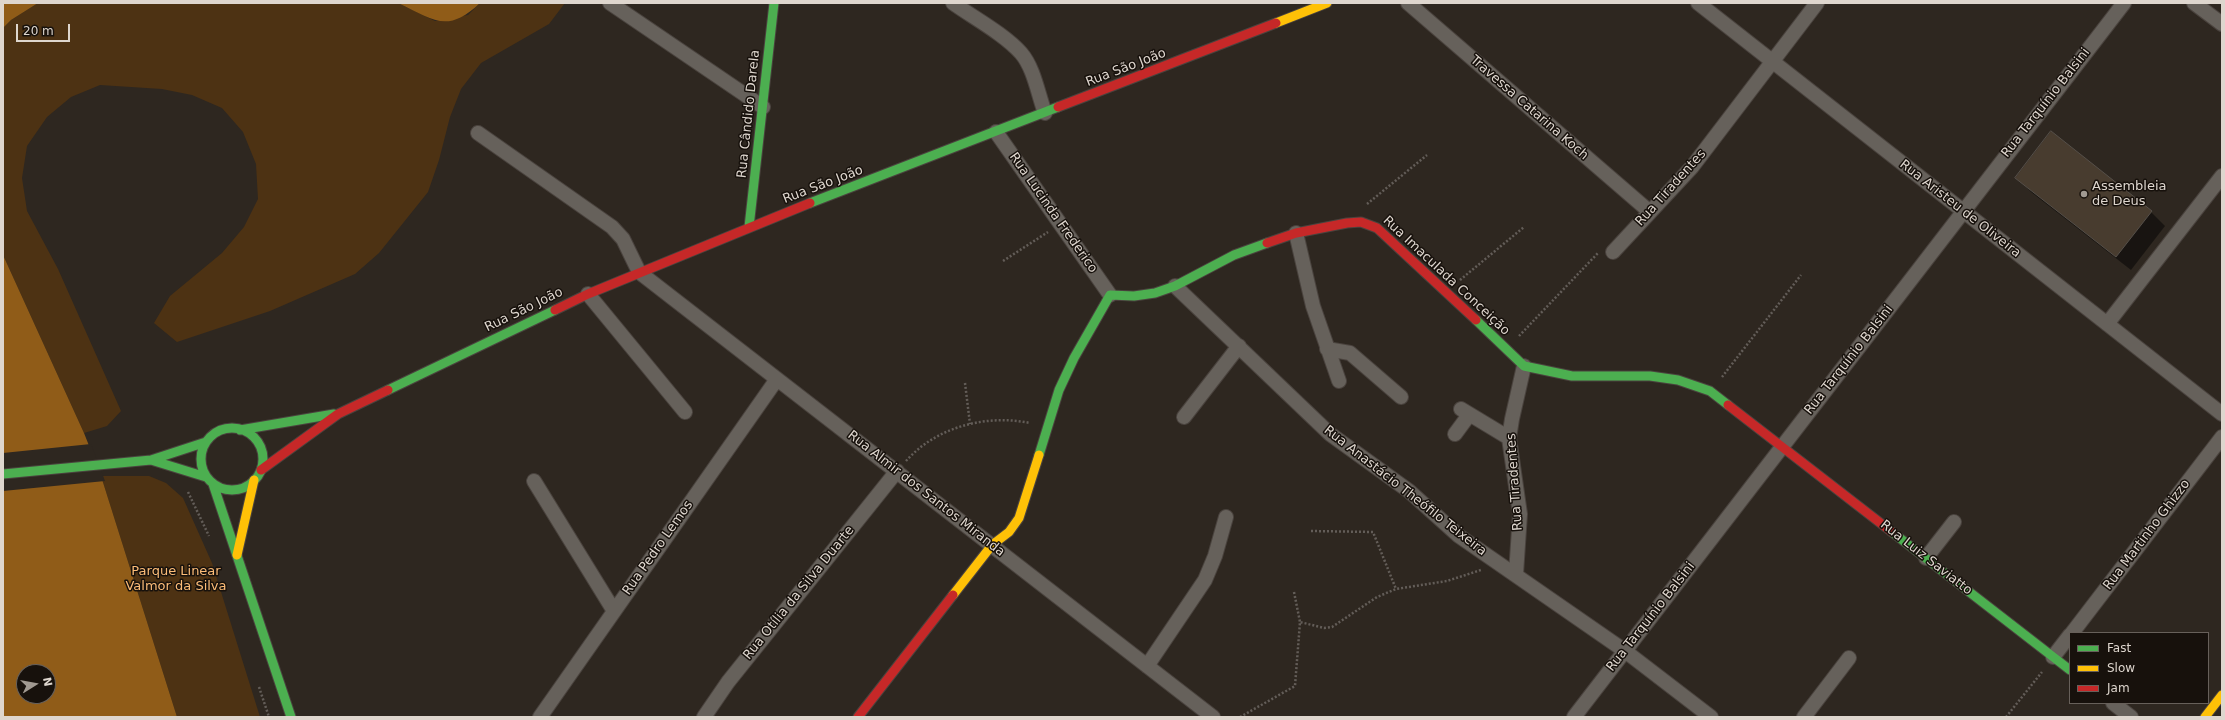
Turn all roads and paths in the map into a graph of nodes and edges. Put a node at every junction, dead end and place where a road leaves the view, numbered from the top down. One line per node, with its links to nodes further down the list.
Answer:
1 (610, 3): 12 (street)
2 (774, 3): 12 (main road, Rua Cândido Darela)
3 (953, 3): 13 (street)
4 (1327, 3): 13 (main road, Rua São João)
5 (1408, 3): 19 (street, Travessa Catarina Koch)
6 (1698, 3): 11 (street, Rua Aristeu de Oliveira)
7 (1817, 3): 11 (street, Rua Tiradentes)
8 (2124, 3): 18 (street, Rua Tarquínio Balsini)
9 (2194, 3): 10 (street)
10 (2222, 24)
11 (1772, 61): 18 (street, Rua Aristeu de Oliveira); 19 (street, Rua Tiradentes)
12 (763, 108): 22 (main road, Rua Cândido Darela)
13 (1045, 113): 14 (main road, Rua São João)
14 (996, 132): 21 (street, Rua Lucinda Frederico); 22 (main road, Rua São João)
15 (478, 133): 27 (street)
16 (1427, 155): 20 (path)
17 (2222, 176): 33 (street)
18 (1963, 211): 33 (street, Rua Aristeu de Oliveira); 54 (street, Rua Tarquínio Balsini)
19 (1650, 212): 25 (street, Rua Tiradentes)
20 (1361, 222): 24 (main road, Rua Imaculada Conceição); 30 (main road, Rua Imaculada Conceição)
21 (1060, 224): 26 (path); 32 (street, Rua Lucinda Frederico)
22 (749, 227): 27 (main road, Rua São João)
23 (1524, 227): 30 (path)
24 (1296, 234): 29 (main road, Rua Imaculada Conceição); 35 (street)
25 (1613, 252): 36 (path)
26 (1003, 261)
27 (639, 272): 31 (main road, Rua São João); 38 (street, Rua Almir dos Santos Miranda)
28 (1801, 275): 41 (path)
29 (1175, 286): 32 (main road, Rua Imaculada Conceição); 34 (street, Rua Anastácio Theófilo Teixeira)
30 (1445, 293): 36 (main road, Rua Imaculada Conceição)
31 (588, 294): 43 (street); 44 (main road, Rua São João)
32 (1110, 295): 48 (main road)
33 (2107, 324): 45 (street, Rua Aristeu de Oliveira)
34 (1239, 346): 46 (street); 70 (street, Rua Anastácio Theófilo Teixeira)
35 (1327, 349): 39 (street); 42 (street)
36 (1506, 350): 37 (main road, Rua Imaculada Conceição)
37 (1524, 366): 41 (main road, Rua Luiz Saviatto); 52 (street, Rua Tiradentes)
38 (777, 379): 57 (street, Rua Almir dos Santos Miranda); 74 (street, Rua Pedro Lemos)
39 (1339, 381)
40 (965, 383): 47 (path)
41 (1710, 391): 54 (main road, Rua Luiz Saviatto)
42 (1401, 396)
43 (685, 412)
44 (338, 414): 49 (main road, Rua São João); 56 (main road, Rua São João)
45 (2222, 414)
46 (1184, 417)
47 (970, 424): 48 (path); 57 (path)
48 (1046, 426): 67 (main road)
49 (240, 430): 53 (main road); 56 (main road)
50 (1455, 434): 52 (street)
51 (2222, 437): 76 (street, Rua Martinho Ghizzo)
52 (1510, 438): 71 (street, Rua Tiradentes)
53 (206, 442): 55 (main road); 59 (main road)
54 (1782, 446): 69 (main road, Rua Luiz Saviatto); 78 (street, Rua Tarquínio Balsini)
55 (151, 460): 58 (main road); 59 (main road)
56 (261, 470): 60 (main road)
57 (897, 471): 67 (street, Rua Almir dos Santos Miranda); 89 (street, Rua Otília da Silva Duarte)
58 (3, 474)
59 (209, 480): 60 (main road); 68 (main road)
60 (254, 480): 68 (main road)
61 (534, 481): 74 (street)
62 (183, 486): 66 (path)
63 (1226, 517): 81 (street)
64 (1954, 522): 69 (street)
65 (1311, 531): 72 (path)
66 (210, 540)
67 (992, 545): 81 (street, Rua Almir dos Santos Miranda); 90 (main road)
68 (236, 557): 87 (main road)
69 (1926, 558): 79 (main road, Rua Luiz Saviatto)
70 (1500, 562): 71 (street, Rua Anastácio Theófilo Teixeira); 72 (path)
71 (1516, 574): 78 (street, Rua Anastácio Theófilo Teixeira)
72 (1396, 589): 75 (path)
73 (1294, 592): 75 (path)
74 (614, 612): 88 (street, Rua Pedro Lemos)
75 (1300, 622): 92 (path)
76 (2073, 632)
77 (2069, 637): 79 (street, Rua Martinho Ghizzo)
78 (1625, 651): 93 (street, Rua Tarquínio Balsini); 94 (street, Rua Anastácio Theófilo Teixeira)
79 (2053, 657): 82 (main road, Rua Luiz Saviatto); 96 (path)
80 (1849, 658): 95 (street)
81 (1147, 666): 91 (street, Rua Almir dos Santos Miranda)
82 (2069, 669)
83 (257, 680): 86 (path)
84 (2222, 695): 98 (main road)
85 (2114, 704): 97 (street)
86 (269, 717)
87 (291, 717)
88 (540, 717)
89 (704, 717)
90 (858, 717)
91 (1213, 717)
92 (1240, 717)
93 (1574, 717)
94 (1711, 717)
95 (1804, 717)
96 (2006, 717)
97 (2131, 717)
98 (2205, 717)

